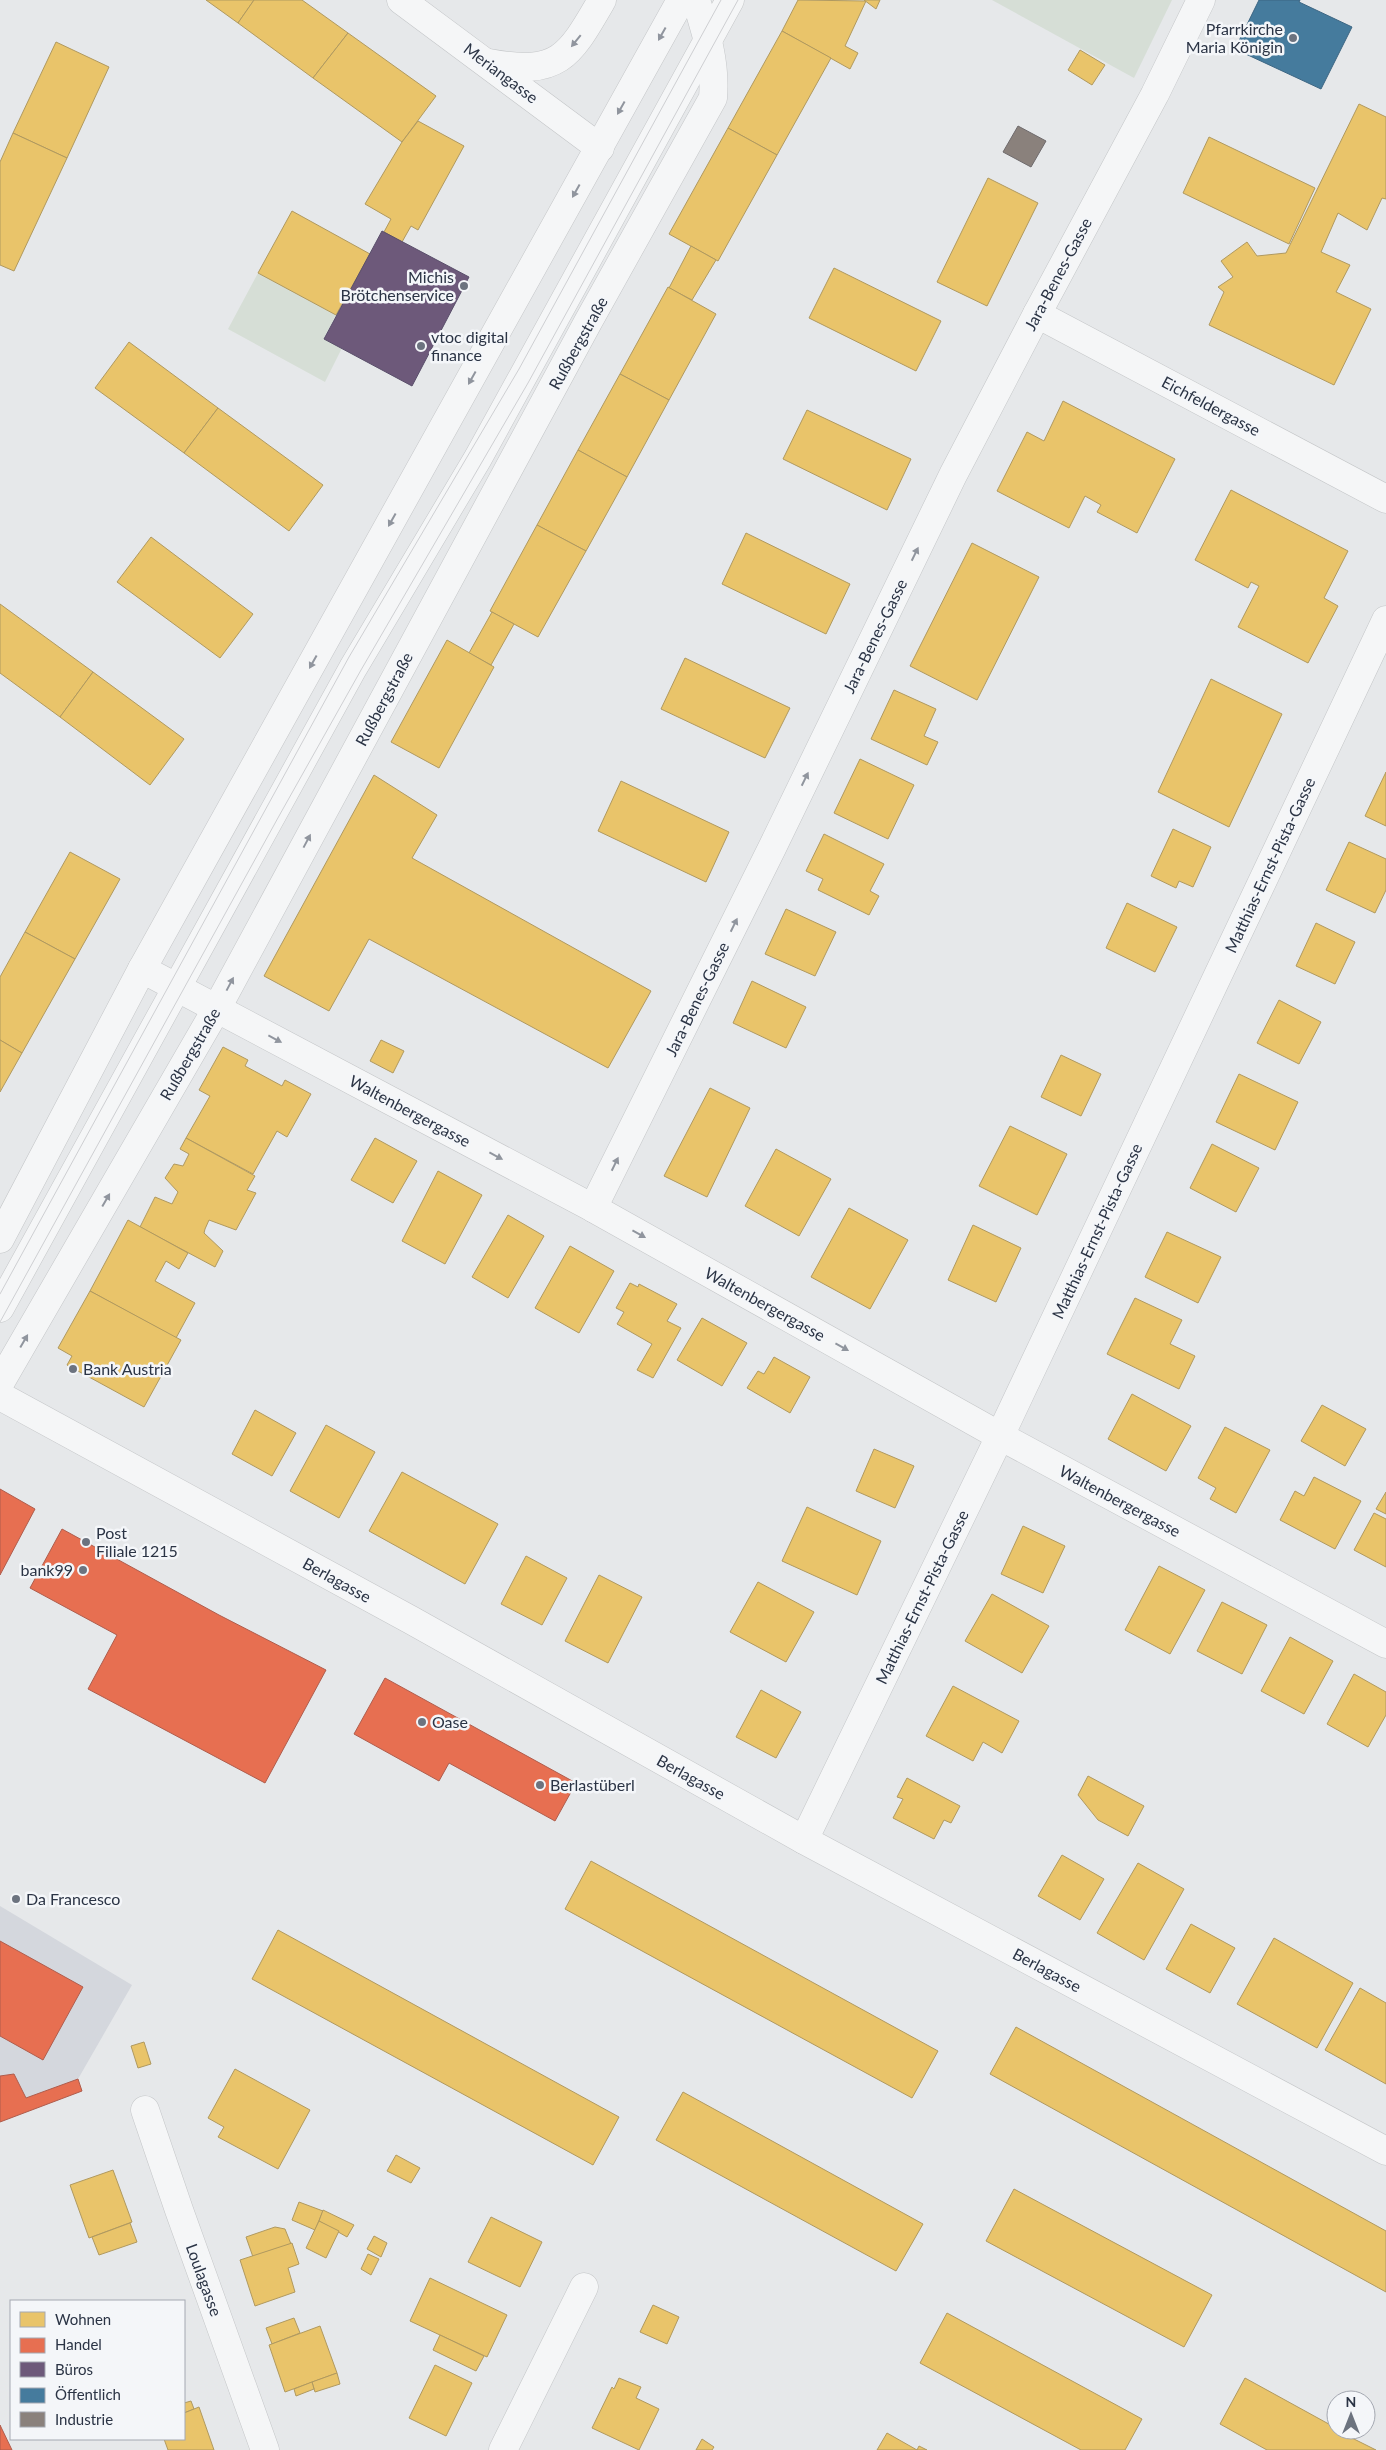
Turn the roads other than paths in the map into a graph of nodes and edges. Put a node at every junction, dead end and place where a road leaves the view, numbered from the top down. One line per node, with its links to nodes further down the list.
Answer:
1 (402, 0): 8 (street, Meriangasse)
2 (602, 0): 8 (street, one-way to 8)
3 (681, 0): 9 (street, one-way to 9)
4 (696, 0): 7 (street, Rußbergstraße)
5 (730, 0): 7 (street)
6 (1201, 0): 10 (street, Jara-Benes-Gasse)
7 (708, 40): 14 (street); 15 (street, Rußbergstraße, one-way to 7)
8 (486, 62): 9 (street, Meriangasse)
9 (600, 148): 13 (street, one-way to 13)
10 (1037, 314): 11 (street, Eichfeldergasse); 16 (street, Jara-Benes-Gasse, one-way to 10)
11 (1386, 499)
12 (1386, 620): 21 (street, Matthias-Ernst-Pista-Gasse)
13 (142, 969): 14 (street, Waltenbergergasse); 17 (street)
14 (177, 987): 15 (street, Waltenbergergasse); 18 (street)
15 (216, 1008): 16 (street, Waltenbergergasse, one-way to 16); 19 (street, Rußbergstraße, one-way to 15)
16 (593, 1208): 21 (street, Waltenbergergasse, one-way to 21)
17 (0, 1238)
18 (0, 1308)
19 (0, 1384)
20 (0, 1396): 23 (street, Berlagasse)
21 (1000, 1436): 22 (street, Waltenbergergasse); 23 (street, Matthias-Ernst-Pista-Gasse)
22 (1386, 1644)
23 (804, 1840): 25 (street, Berlagasse)
24 (145, 2110): 27 (street, Loulagasse)
25 (1386, 2151)
26 (584, 2287): 28 (street)
27 (264, 2450)
28 (503, 2450)

